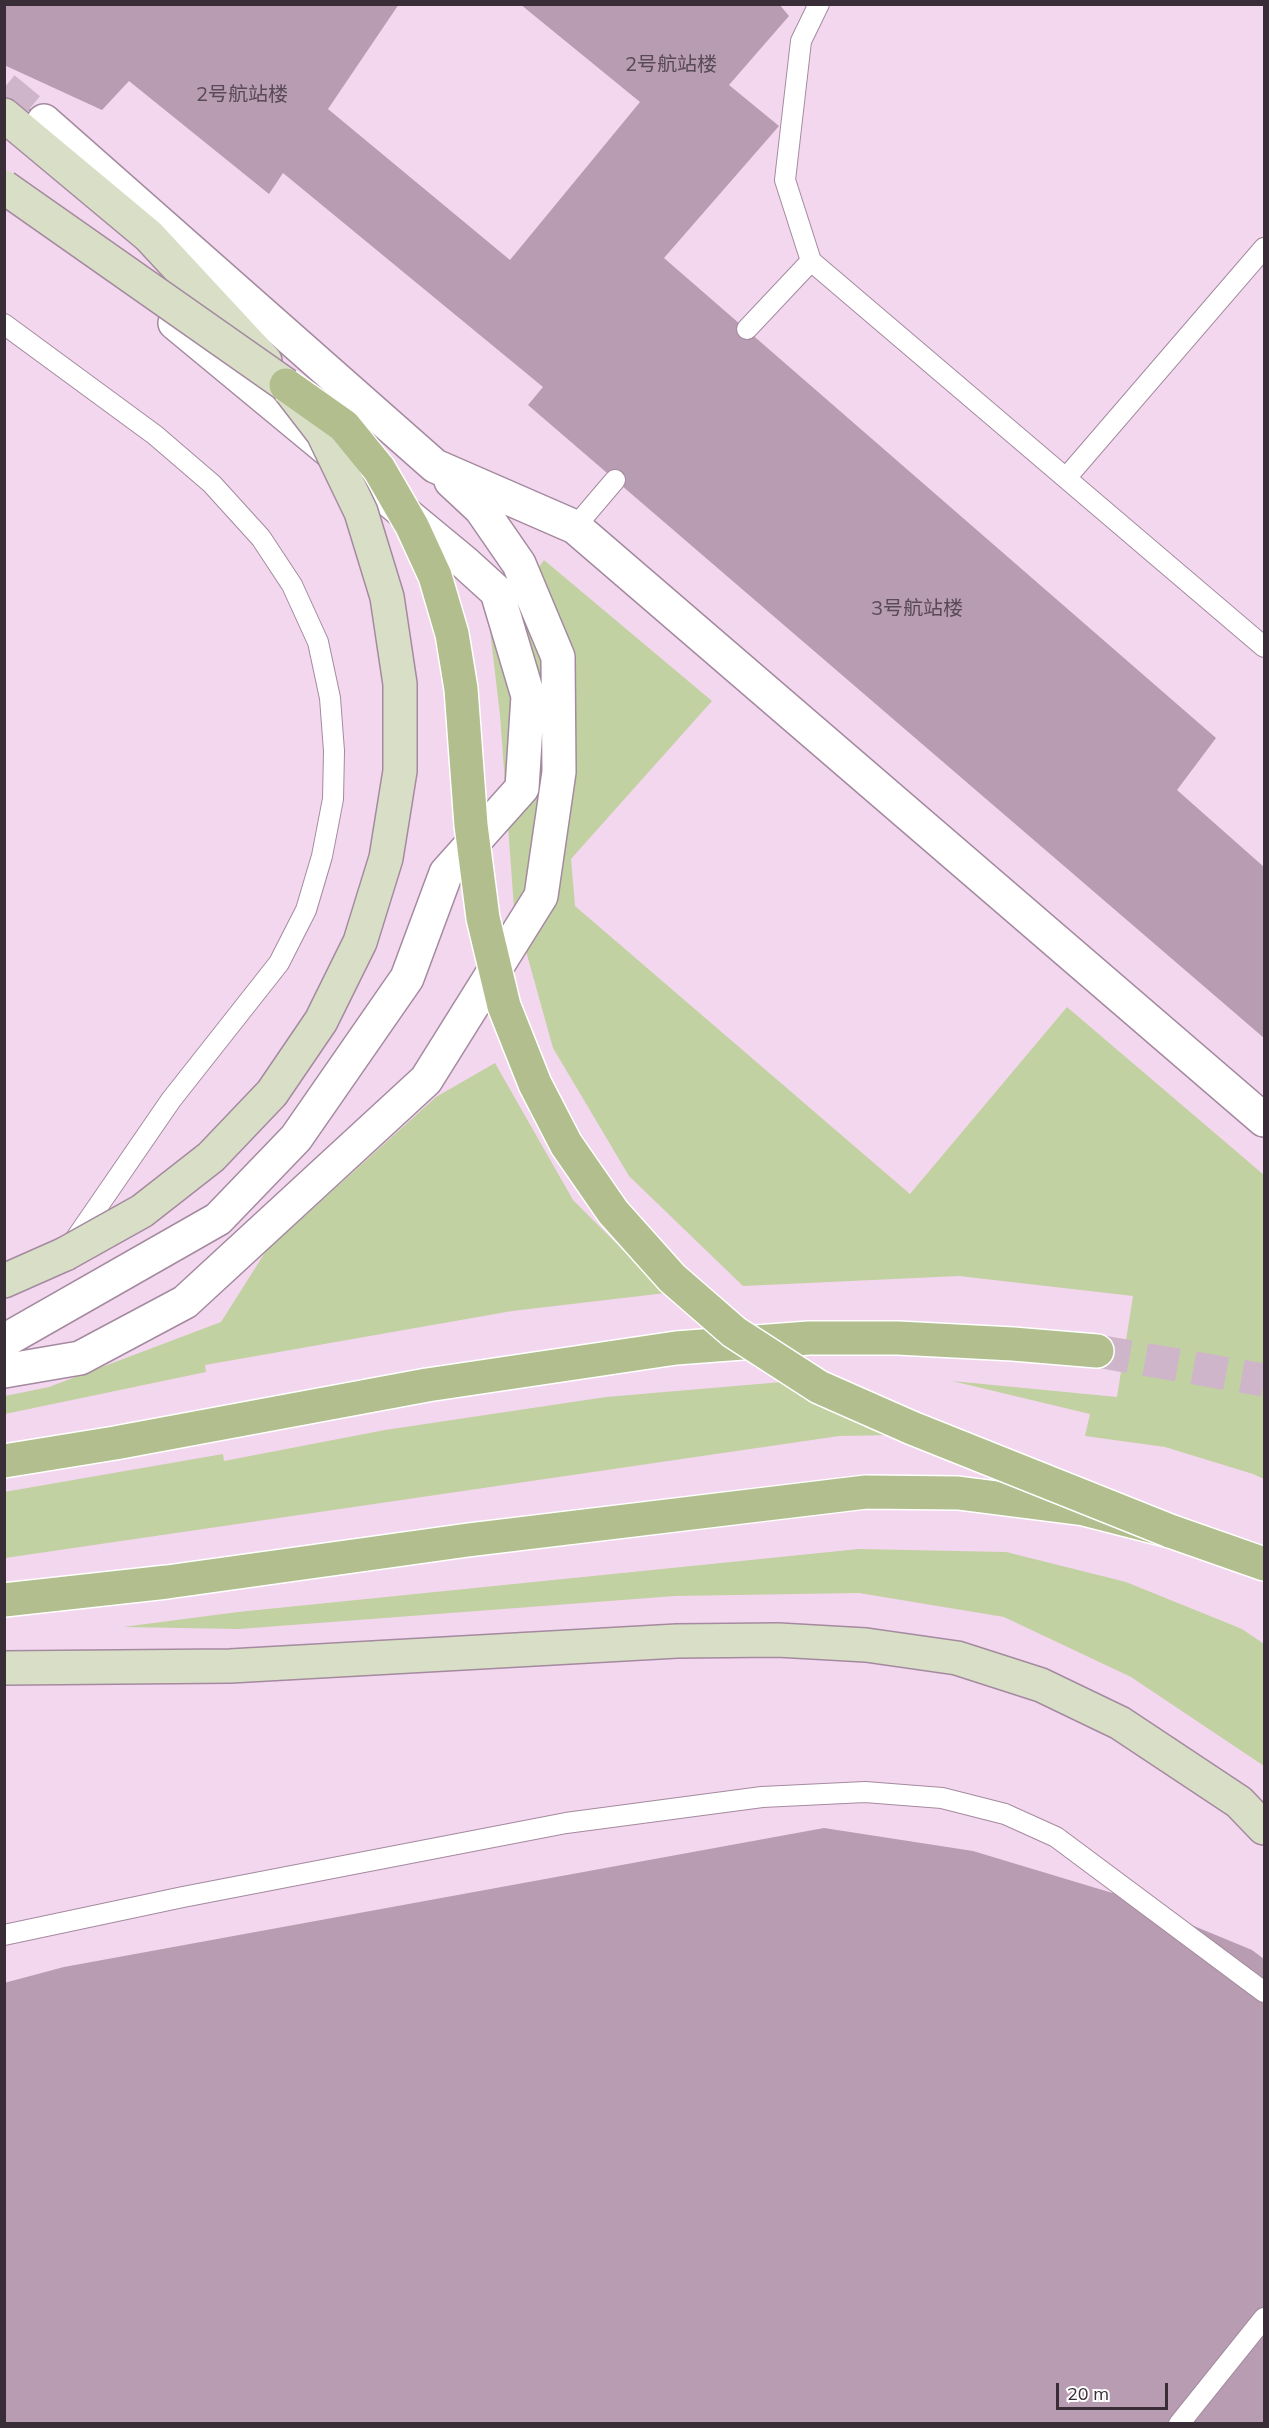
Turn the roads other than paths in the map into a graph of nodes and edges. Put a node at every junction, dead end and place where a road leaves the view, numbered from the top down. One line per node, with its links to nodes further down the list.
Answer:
1 (819, 4): 7 (lane)
2 (4, 115): 10 (main road, bridge)
3 (44, 121): 11 (street)
4 (4, 182): 19 (street)
5 (4, 187): 10 (main road, bridge)
6 (1264, 248): 12 (lane)
7 (811, 261): 9 (lane); 12 (lane)
8 (5, 324): 17 (lane)
9 (747, 329)
10 (286, 385): 17 (main road, bridge); 23 (main road, bridge)
11 (435, 466): 14 (street); 21 (street)
12 (1066, 478): 15 (lane)
13 (615, 480): 14 (lane)
14 (575, 527): 16 (street)
15 (1264, 647)
16 (1264, 1120)
17 (65, 1254): 18 (main road)
18 (4, 1281)
19 (4, 1341)
20 (1097, 1351): 22 (main road)
21 (4, 1371)
22 (4, 1461)
23 (1170, 1531): 24 (main road); 25 (main road, bridge)
24 (1264, 1564)
25 (4, 1600)
26 (4, 1668): 27 (main road)
27 (1264, 1828)
28 (4, 1935): 29 (lane)
29 (1264, 1992)
30 (1264, 2318): 31 (lane)
31 (1179, 2424)

